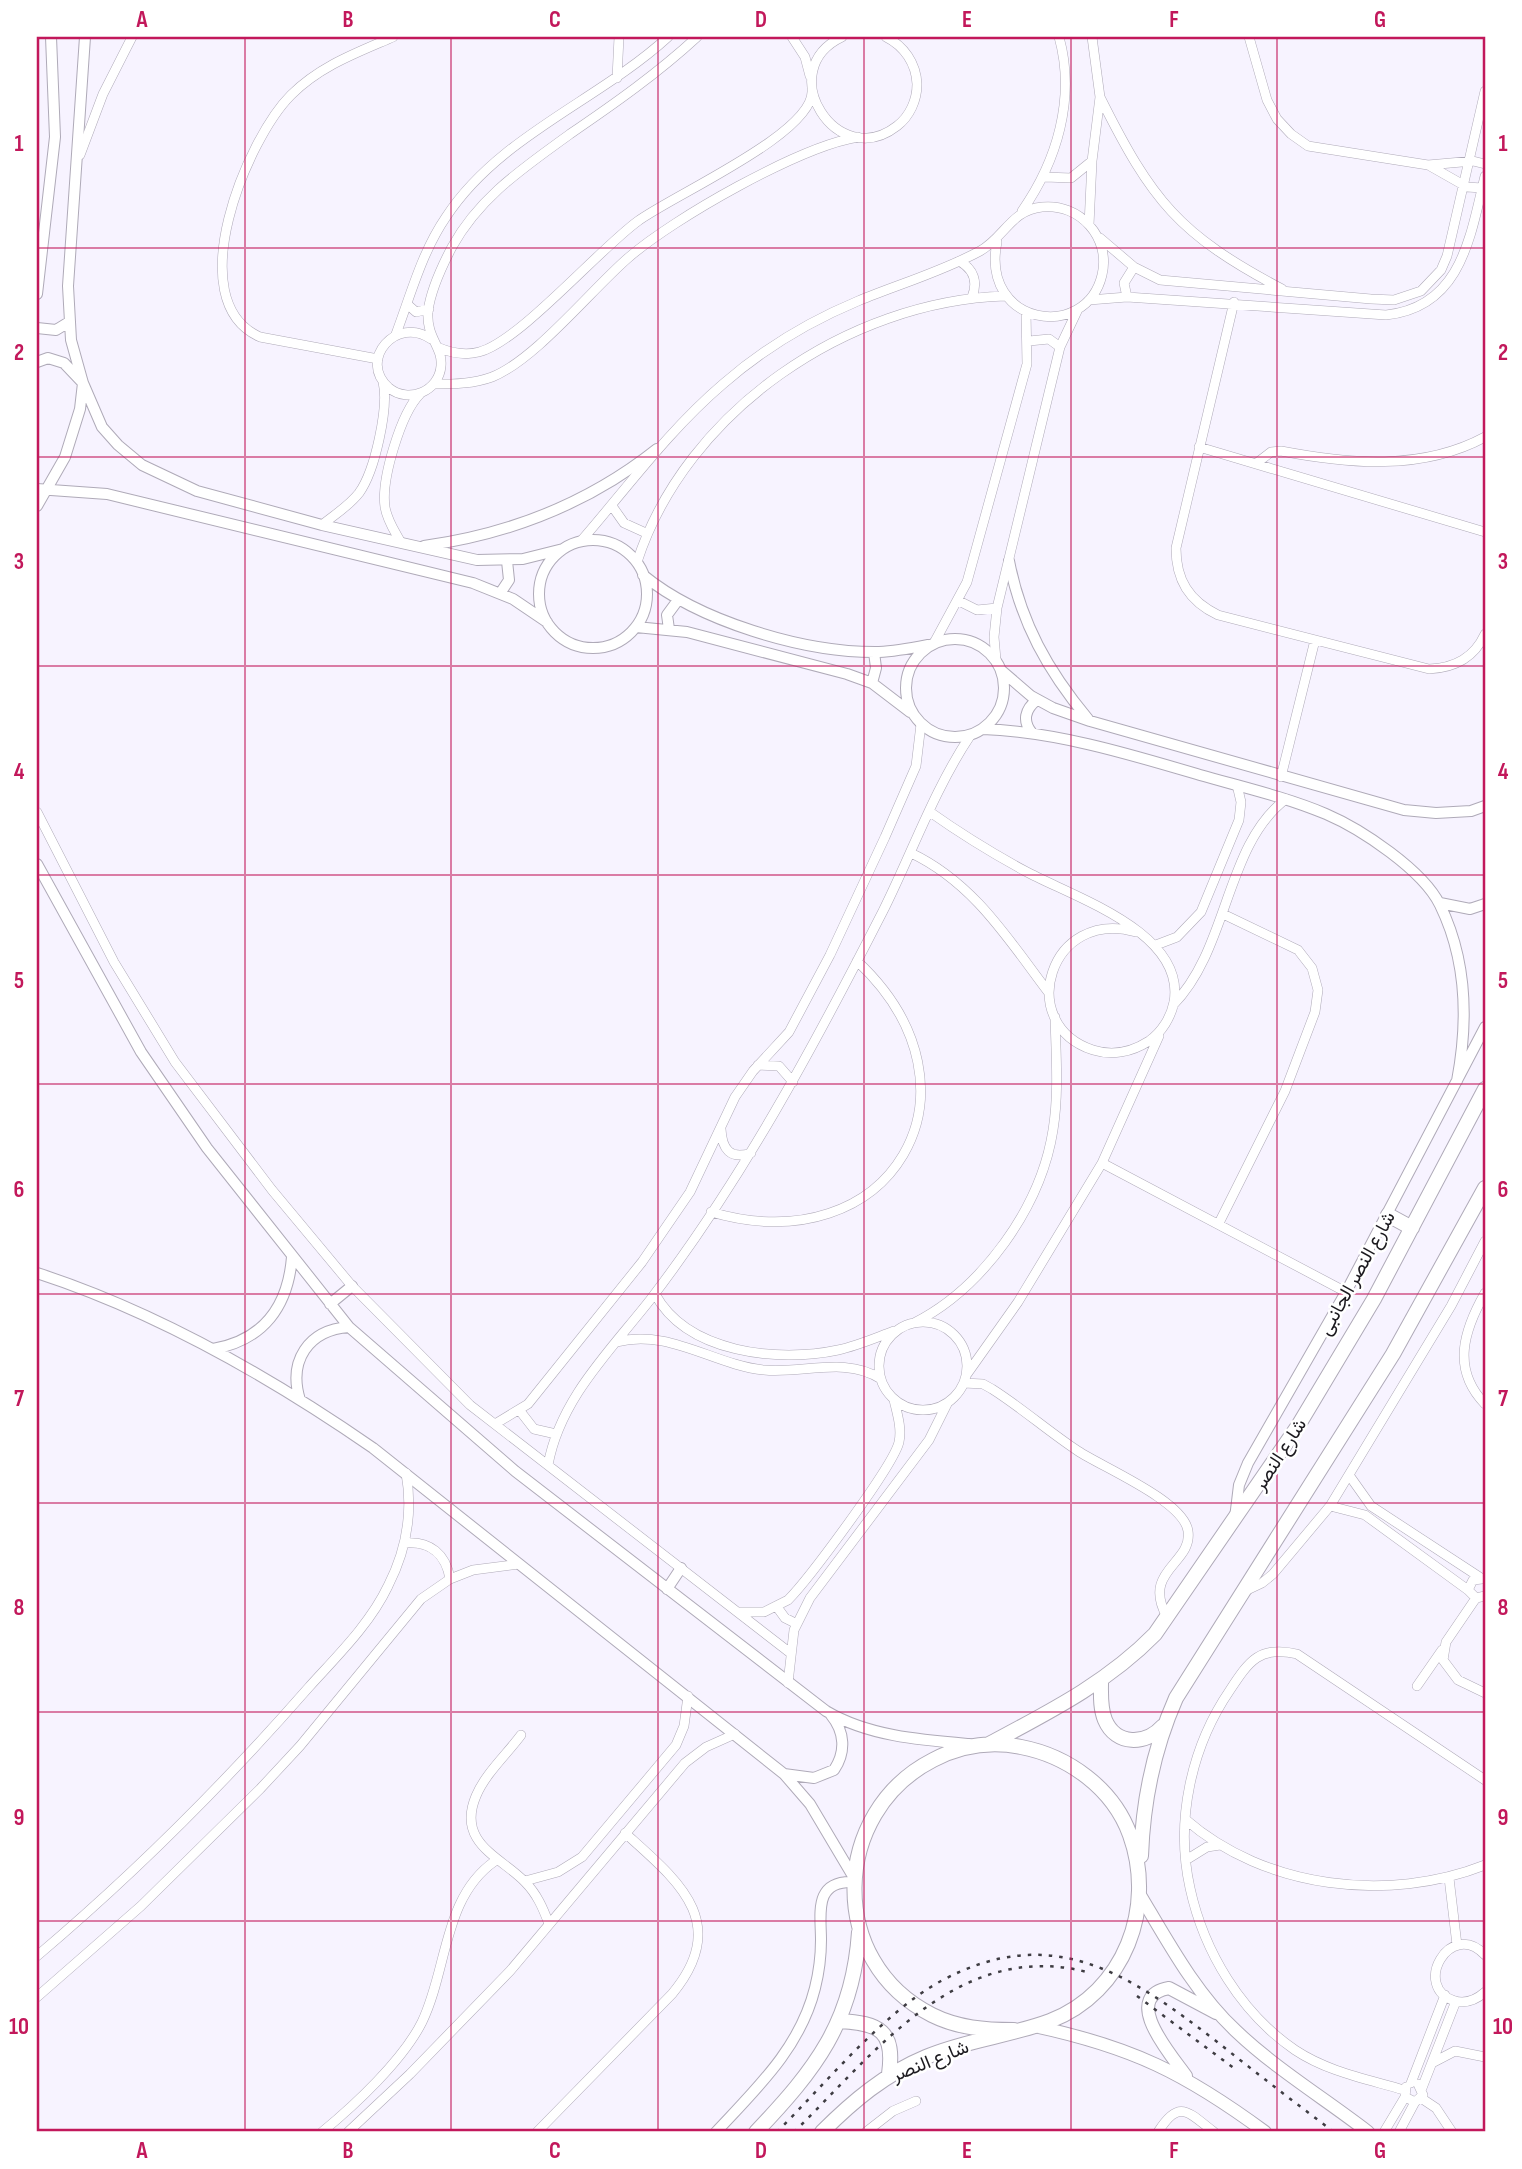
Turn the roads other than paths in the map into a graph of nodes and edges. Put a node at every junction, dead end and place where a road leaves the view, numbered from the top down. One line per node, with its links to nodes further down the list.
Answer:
1 (51, 37): 35 (street)
2 (85, 37): 19 (street)
3 (132, 37): 19 (street)
4 (393, 37): 51 (street)
5 (619, 37): 14 (street)
6 (668, 37): 14 (street)
7 (697, 37): 43 (street)
8 (792, 37): 15 (street)
9 (842, 37): 15 (street)
10 (886, 37): 18 (street)
11 (1059, 37): 25 (street)
12 (1092, 37): 17 (street)
13 (1249, 37): 23 (street)
14 (617, 78): 41 (street)
15 (812, 86): 18 (street); 49 (street)
16 (1485, 91): 21 (street)
17 (1100, 97): 20 (street); 34 (street)
18 (858, 137): 55 (street)
19 (78, 160): 45 (street)
20 (1092, 161): 25 (street); 29 (street)
21 (1469, 162): 22 (street); 23 (street); 26 (street)
22 (1485, 164)
23 (1428, 165): 26 (street)
24 (1485, 176): 27 (street)
25 (1045, 177): 28 (street)
26 (1464, 185): 27 (street); 34 (street)
27 (1482, 188): 40 (street)
28 (1022, 211): 29 (street); 31 (street)
29 (1089, 225): 30 (street)
30 (1097, 235): 33 (street); 39 (street)
31 (996, 242): 32 (street); 36 (street)
32 (959, 261): 37 (street); 59 (street)
33 (1134, 267): 34 (street); 38 (street)
34 (1286, 292)
35 (37, 294)
36 (1005, 296): 37 (street); 44 (street)
37 (972, 297): 68 (street)
38 (1127, 297): 39 (street); 40 (street)
39 (1089, 300): 42 (street)
40 (1234, 302): 58 (street)
41 (407, 304): 43 (street); 47 (street)
42 (1079, 308): 44 (street); 50 (street)
43 (429, 309): 49 (street)
44 (1026, 312): 48 (street)
45 (69, 322): 46 (street); 54 (street)
46 (37, 328)
47 (396, 334): 49 (street); 51 (street)
48 (1028, 341): 50 (street); 79 (street)
49 (434, 343): 55 (street)
50 (1060, 346): 74 (street)
51 (378, 359): 53 (street)
52 (37, 362): 54 (street)
53 (383, 380): 56 (street); 66 (street)
54 (83, 383): 61 (street); 62 (street)
55 (434, 384): 56 (street)
56 (420, 393): 69 (street)
57 (1485, 437): 60 (street)
58 (1199, 447): 60 (street); 85 (street)
59 (657, 449): 64 (street); 71 (street)
60 (1258, 463): 67 (street)
61 (41, 490): 63 (street); 65 (street)
62 (197, 491): 65 (street); 66 (street)
63 (37, 506)
64 (612, 506): 68 (street); 70 (street)
65 (191, 512): 77 (street)
66 (322, 525): 69 (street)
67 (1485, 532)
68 (646, 533): 75 (street)
69 (400, 541): 71 (street)
70 (582, 541): 72 (street); 75 (street)
71 (418, 546): 73 (street)
72 (563, 549): 73 (street); 81 (street)
73 (507, 561): 77 (street)
74 (1009, 561): 80 (street); 93 (street)
75 (637, 562): 76 (street)
76 (643, 575): 78 (street); 82 (street)
77 (501, 592): 81 (street)
78 (678, 600): 83 (street); 87 (street)
79 (959, 601): 80 (street); 86 (street)
80 (997, 608): 88 (street)
81 (547, 622): 82 (street)
82 (636, 627): 83 (street)
83 (669, 629): 90 (street)
84 (1485, 634): 85 (street)
85 (1315, 640): 98 (street)
86 (933, 644): 87 (street); 88 (street); 92 (street)
87 (874, 652): 90 (street)
88 (996, 660): 89 (street)
89 (1002, 671): 91 (street); 95 (street)
90 (872, 682): 92 (street)
91 (1038, 700): 93 (street); 96 (street)
92 (913, 714): 94 (street)
93 (1090, 721): 98 (street)
94 (921, 724): 97 (street); 119 (street)
95 (983, 730): 96 (street); 97 (street)
96 (1032, 733): 99 (street)
97 (970, 736): 104 (street)
98 (1280, 776): 102 (street)
99 (1237, 785): 100 (street); 112 (street)
100 (1286, 799): 108 (street); 110 (street)
101 (1485, 806): 102 (street)
102 (1471, 811): 105 (street)
103 (37, 812): 134 (street)
104 (930, 812): 106 (street); 111 (street)
105 (1485, 816)
106 (911, 853): 113 (street); 114 (street)
107 (37, 864): 132 (street)
108 (1440, 903): 109 (street); 120 (street)
109 (1485, 904)
110 (1223, 914): 115 (street); 129 (street)
111 (1136, 932): 112 (street); 114 (street)
112 (1156, 945): 115 (street)
113 (857, 961): 121 (street); 127 (street)
114 (1049, 993): 116 (street)
115 (1173, 1005): 118 (street)
116 (1055, 1016): 118 (street); 139 (street)
117 (1485, 1027): 120 (street, شارع النصر الجانبى)
118 (1162, 1029): 125 (street)
119 (758, 1065): 121 (street); 123 (street)
120 (1457, 1081): 128 (street, شارع النصر الجانبى)
121 (793, 1082): 124 (street)
122 (1485, 1088): 130 (main road, شارع النصر)
123 (721, 1127): 124 (street); 150 (street)
124 (751, 1153): 127 (street)
125 (1102, 1163): 129 (street); 144 (street)
126 (1485, 1188): 167 (main road)
127 (711, 1212): 137 (street)
128 (1388, 1215): 130 (main road); 135 (street, شارع النصر الجانبى)
129 (1219, 1223): 135 (street)
130 (1412, 1228): 159 (main road, شارع النصر)
131 (1485, 1241): 155 (street)
132 (292, 1257): 138 (street); 143 (street)
133 (37, 1273): 143 (street)
134 (352, 1286): 138 (street); 151 (street)
135 (1346, 1292): 159 (street, شارع النصر الجانبى)
136 (1485, 1293): 149 (street)
137 (655, 1294): 141 (street); 142 (street)
138 (330, 1304): 140 (street)
139 (914, 1323): 141 (street); 144 (street)
140 (349, 1327): 147 (street); 165 (street)
141 (899, 1329): 145 (street)
142 (617, 1342): 145 (street); 152 (street)
143 (213, 1349): 147 (street)
144 (966, 1378): 148 (street); 171 (street)
145 (881, 1379): 146 (street)
146 (894, 1399): 148 (street); 169 (street)
147 (300, 1400): 154 (street)
148 (947, 1404): 172 (street)
149 (1485, 1404)
150 (520, 1411): 151 (street); 152 (street)
151 (495, 1424): 153 (street)
152 (556, 1434): 153 (street)
153 (548, 1465): 162 (street)
154 (406, 1473): 160 (street); 161 (street)
155 (1349, 1475): 156 (street); 157 (street)
156 (1330, 1506): 158 (street); 167 (street)
157 (1371, 1506): 158 (street); 164 (street)
158 (1364, 1515): 166 (street)
159 (1235, 1520): 171 (main road, شارع النصر)
160 (405, 1543): 163 (street); 202 (street)
161 (519, 1563): 163 (street); 179 (street)
162 (681, 1568): 165 (street); 170 (street)
163 (450, 1579): 205 (street)
164 (1484, 1580): 166 (street)
165 (667, 1589): 175 (street)
166 (1468, 1590): 168 (street)
167 (1244, 1591): 181 (main road)
168 (1481, 1597): 173 (street)
169 (777, 1607): 170 (street); 172 (street)
170 (737, 1611): 174 (street)
171 (1167, 1617): 176 (main road, شارع النصر)
172 (797, 1624): 174 (street)
173 (1444, 1649): 177 (street); 178 (street)
174 (789, 1651): 175 (street)
175 (788, 1682): 180 (street)
176 (1101, 1682): 181 (main road); 184 (main road, شارع النصر)
177 (1417, 1686)
178 (1485, 1693)
179 (688, 1696): 182 (street); 196 (street)
180 (826, 1711): 184 (street); 185 (street)
181 (1164, 1724): 193 (main road)
182 (735, 1734): 185 (street); 188 (street)
183 (522, 1735): 191 (street)
184 (983, 1745): 193 (main road); 195 (main road)
185 (784, 1774): 195 (street)
186 (1485, 1780): 187 (street)
187 (1185, 1819): 189 (street); 190 (street)
188 (625, 1833): 198 (street); 223 (street)
189 (1220, 1845): 190 (street); 194 (street)
190 (1186, 1860): 219 (street)
191 (495, 1861): 196 (street); 221 (street)
192 (1485, 1865): 194 (street)
193 (1140, 1875): 197 (main road)
194 (1449, 1878): 200 (street)
195 (854, 1880): 199 (main road); 224 (street)
196 (525, 1881): 198 (street)
197 (1140, 1895): 207 (main road); 209 (main road)
198 (549, 1924): 222 (street)
199 (859, 1927): 208 (main road); 210 (main road)
200 (1457, 1945): 201 (street); 204 (street)
201 (1485, 1955)
202 (37, 1956)
203 (1485, 1992): 206 (street)
204 (1445, 1995): 206 (street); 212 (street)
205 (37, 1997)
206 (1456, 2001): 211 (street)
207 (1219, 2014): 218 (main road); 231 (main road)
208 (839, 2021): 217 (main road); 225 (main road)
209 (1034, 2026): 210 (main road); 218 (main road)
210 (1014, 2030): 217 (main road, شارع النصر)
211 (1444, 2031): 213 (street); 214 (street)
212 (1427, 2041): 213 (street); 219 (street)
213 (1439, 2045): 216 (street)
214 (1455, 2051): 215 (street); 216 (street)
215 (1485, 2057)
216 (1432, 2063): 219 (street)
217 (889, 2074): 226 (main road, شارع النصر)
218 (1188, 2079): 230 (main road)
219 (1413, 2093): 232 (street); 233 (street); 234 (street)
220 (916, 2101): 227 (street)
221 (322, 2132)
222 (348, 2132)
223 (537, 2132)
224 (716, 2132)
225 (756, 2132)
226 (822, 2132)
227 (866, 2132)
228 (1157, 2132): 229 (street)
229 (1214, 2132)
230 (1265, 2132)
231 (1368, 2132)
232 (1384, 2132)
233 (1399, 2132)
234 (1452, 2132)

